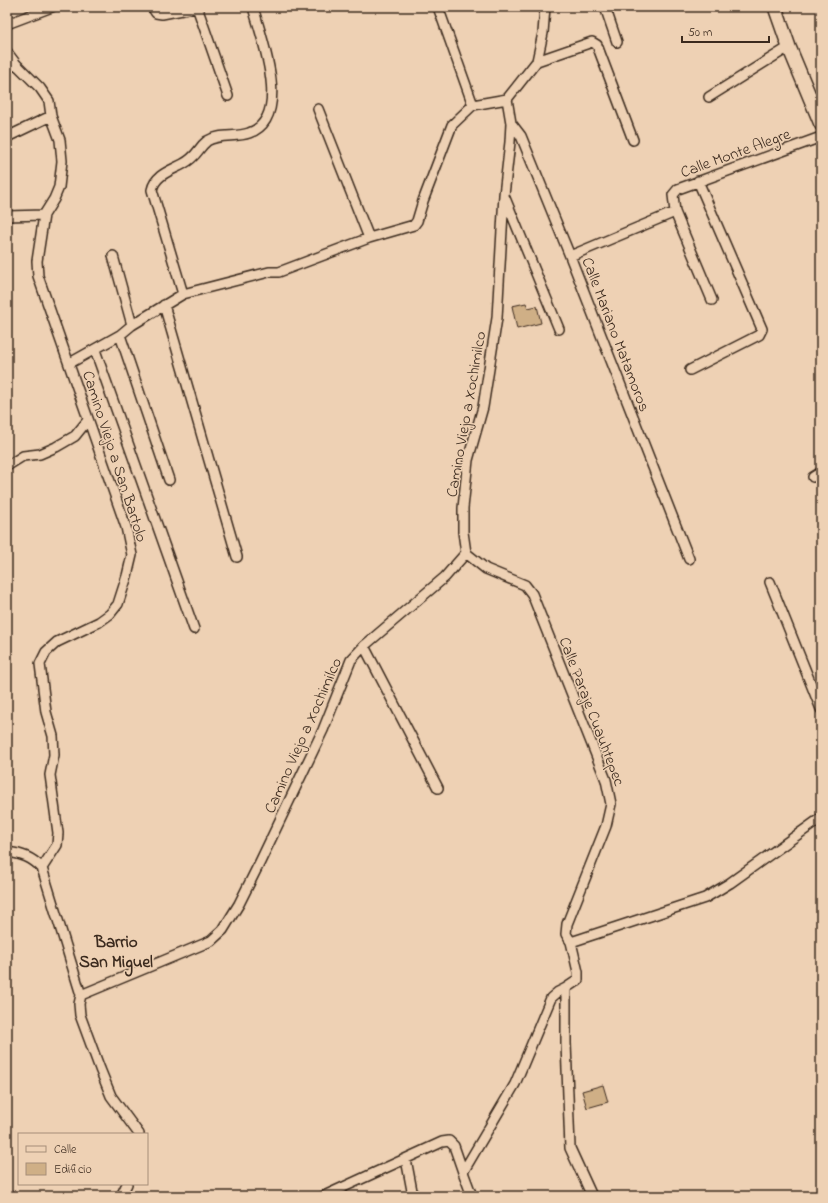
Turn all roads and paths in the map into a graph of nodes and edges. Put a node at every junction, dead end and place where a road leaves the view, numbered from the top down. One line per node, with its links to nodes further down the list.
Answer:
1 (52, 7): 9 (street)
2 (198, 7): 8 (street); 16 (street)
3 (253, 7): 35 (street)
4 (438, 7): 19 (street)
5 (544, 7): 13 (street)
6 (605, 7): 10 (street)
7 (775, 7): 11 (main road)
8 (154, 10)
9 (7, 24)
10 (617, 42)
11 (789, 47): 17 (street); 23 (main road)
12 (7, 52): 14 (street)
13 (537, 61): 18 (street); 26 (street)
14 (16, 64): 15 (street); 21 (street)
15 (7, 69)
16 (228, 96)
17 (709, 97)
18 (507, 99): 19 (street); 22 (street, Camino Viejo a Xochimilco)
19 (473, 105): 32 (street)
20 (318, 109): 32 (street)
21 (52, 116): 24 (street); 30 (street)
22 (511, 123): 28 (street, Camino Viejo a Xochimilco); 34 (street, Calle Mariano Matamoros)
23 (821, 124)
24 (7, 137)
25 (821, 137): 27 (street, Calle Monte Alegre)
26 (633, 140)
27 (698, 181): 29 (street, Calle Monte Alegre); 43 (street)
28 (504, 195): 39 (street); 47 (street, Camino Viejo a Xochimilco)
29 (675, 212): 34 (street); 36 (street)
30 (44, 215): 31 (street); 42 (street)
31 (7, 216)
32 (369, 238): 35 (street)
33 (113, 256): 38 (street)
34 (570, 256): 49 (street, Calle Mariano Matamoros)
35 (183, 294): 37 (street)
36 (712, 300)
37 (164, 305): 38 (street); 48 (street)
38 (132, 325): 40 (street)
39 (559, 329)
40 (120, 335): 41 (street); 46 (street)
41 (95, 350): 42 (street); 51 (street)
42 (70, 363): 44 (street, Camino Viejo a San Bartolo)
43 (690, 370)
44 (88, 420): 45 (street); 57 (street, Camino Viejo a San Bartolo)
45 (7, 466)
46 (169, 480)
47 (466, 553): 52 (street, Camino Viejo a Xochimilco); 58 (street, Calle Paraje Cuauhtepec)
48 (237, 557)
49 (689, 559)
50 (770, 582): 53 (street)
51 (194, 629)
52 (364, 646): 54 (street); 60 (street, Camino Viejo a Xochimilco)
53 (821, 710)
54 (438, 788)
55 (821, 818): 58 (street)
56 (7, 852): 57 (street)
57 (42, 868): 60 (street)
58 (571, 942): 59 (street, Calle Paraje Cuauhtepec)
59 (566, 988): 63 (street); 69 (street)
60 (81, 995): 61 (street)
61 (138, 1133)
62 (406, 1159): 63 (street); 66 (street); 67 (street)
63 (463, 1172): 68 (street)
64 (126, 1185): 65 (street)
65 (120, 1196)
66 (324, 1196)
67 (413, 1196)
68 (472, 1196)
69 (592, 1196)

